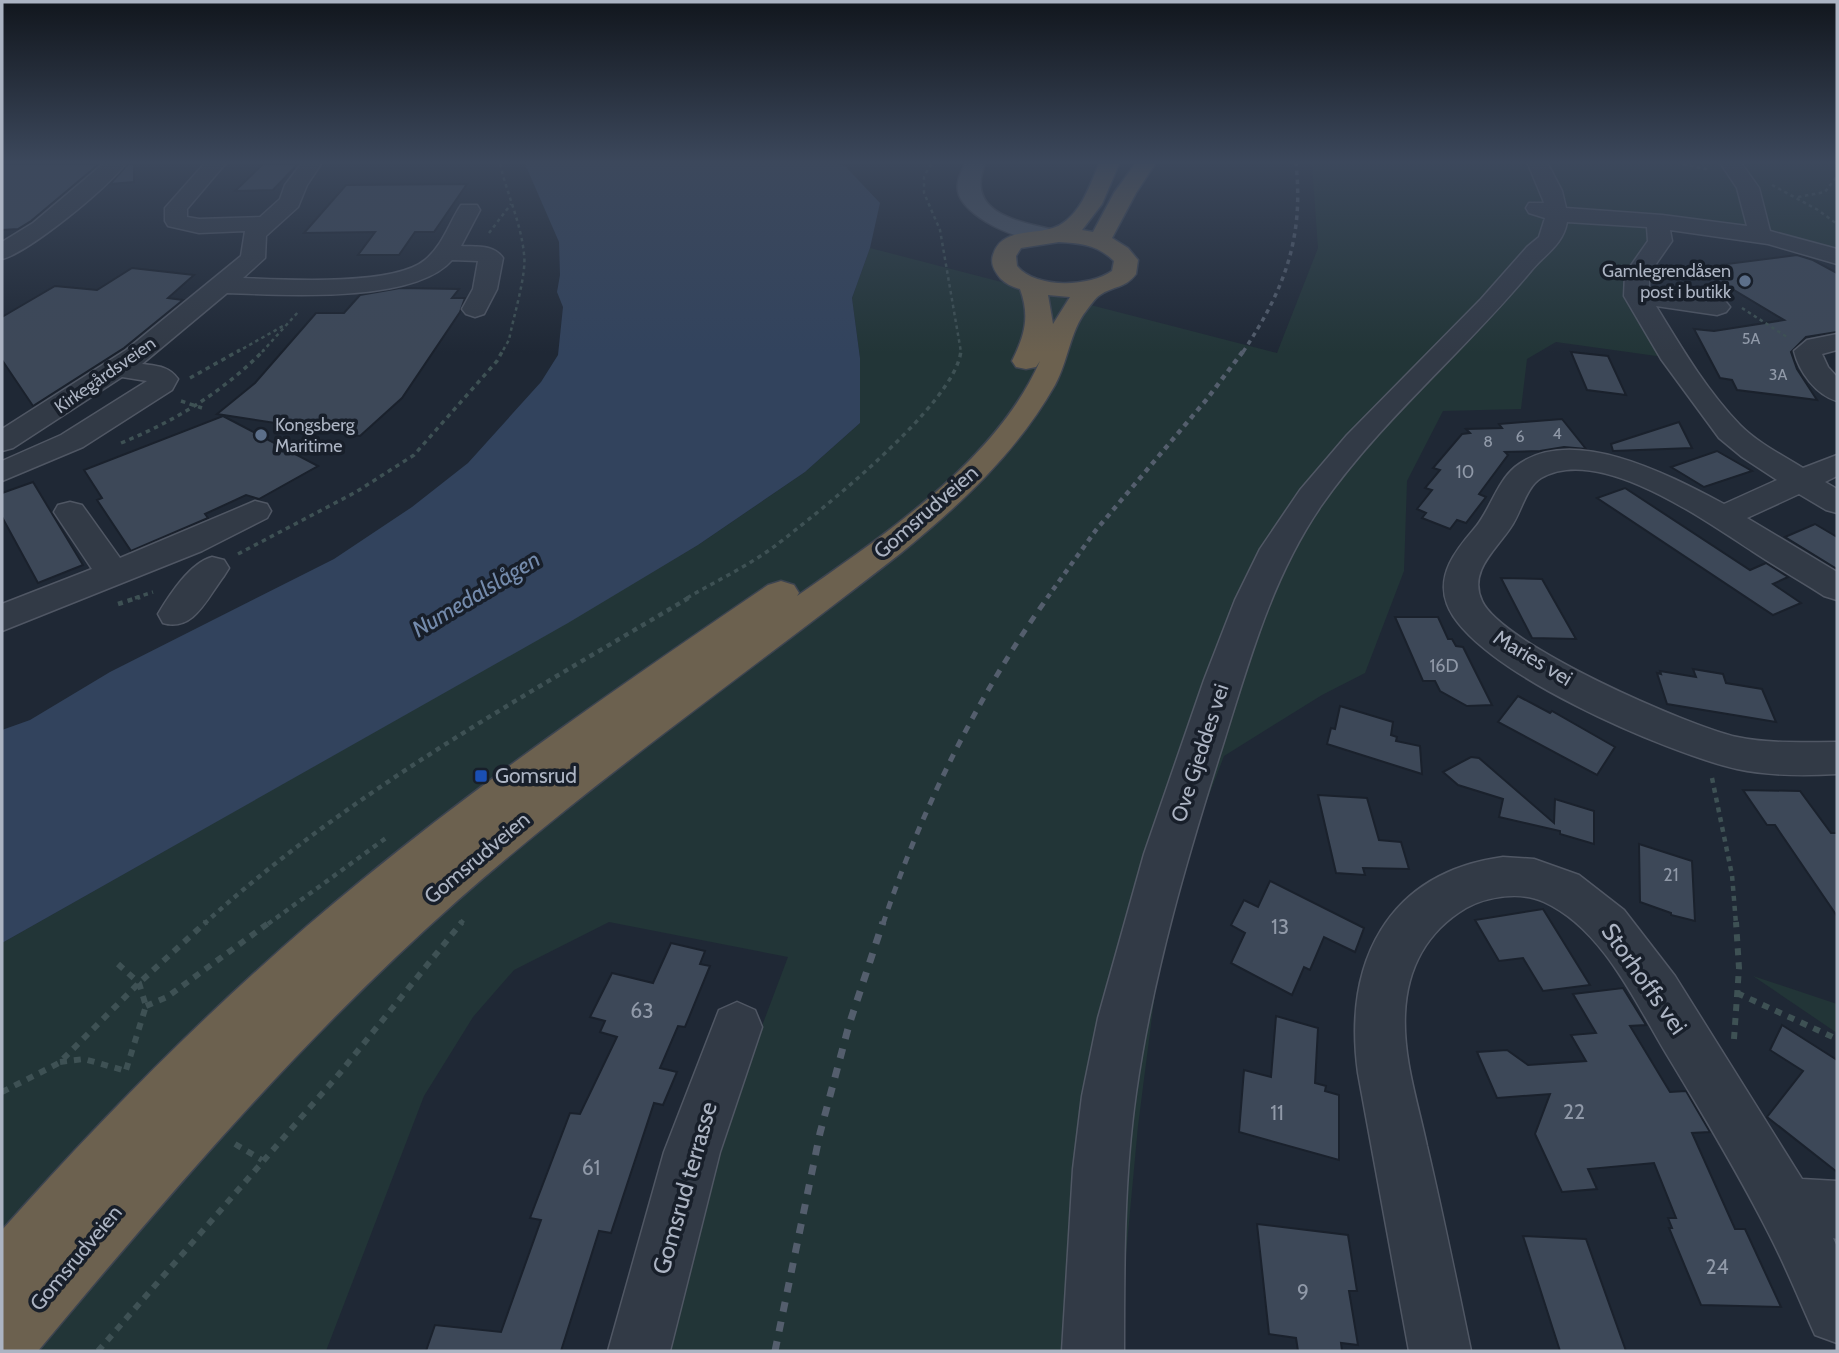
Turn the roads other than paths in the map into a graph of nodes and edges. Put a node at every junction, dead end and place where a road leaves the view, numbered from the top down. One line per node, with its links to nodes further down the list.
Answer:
1 (42, 227): 15 (street)
2 (260, 227): 21 (street, Kirkegårdsveien)
3 (459, 227): 16 (street)
4 (983, 227): 17 (main road)
5 (1019, 227): 12 (main road)
6 (1065, 227): 12 (highway)
7 (1106, 227): 14 (highway)
8 (1550, 227): 50 (street, Ove Gjeddes vei)
9 (1658, 227): 22 (street)
10 (1685, 227): 13 (street)
11 (1758, 227): 13 (street)
12 (1053, 235): 14 (highway); 17 (highway)
13 (1760, 236): 18 (street)
14 (1103, 242): 20 (highway)
15 (2, 252)
16 (445, 253): 21 (street); 24 (street)
17 (1005, 253): 19 (highway)
18 (1837, 257)
19 (1031, 285): 20 (highway); 46 (highway, Gomsrudveien)
20 (1092, 289): 48 (highway, Gomsrudveien)
21 (213, 293): 26 (street, Kirkegårdsveien)
22 (1637, 296): 23 (street); 33 (street)
23 (1726, 305)
24 (475, 309)
25 (1824, 346): 27 (street)
26 (118, 368): 28 (street, Kirkegårdsveien); 29 (street)
27 (1837, 392)
28 (79, 394): 29 (street); 30 (street, Kirkegårdsveien)
29 (132, 405): 32 (street)
30 (2, 442)
31 (1837, 464): 33 (street)
32 (2, 472)
33 (1800, 481): 34 (street); 37 (street)
34 (1837, 503)
35 (255, 511): 40 (street)
36 (70, 512): 40 (street)
37 (1723, 517): 39 (street, Maries vei); 43 (street, Maries vei)
38 (212, 568): 41 (street)
39 (1837, 588)
40 (113, 589): 42 (street)
41 (176, 614)
42 (2, 618)
43 (1837, 758)
44 (737, 1027): 49 (street, Gomsrud terrasse)
45 (1812, 1209): 47 (street, Storhoffs vei); 51 (street, Storhoffs vei)
46 (2, 1274)
47 (1837, 1313)
48 (2, 1346)
49 (639, 1351)
50 (1093, 1351)
51 (1440, 1351)

